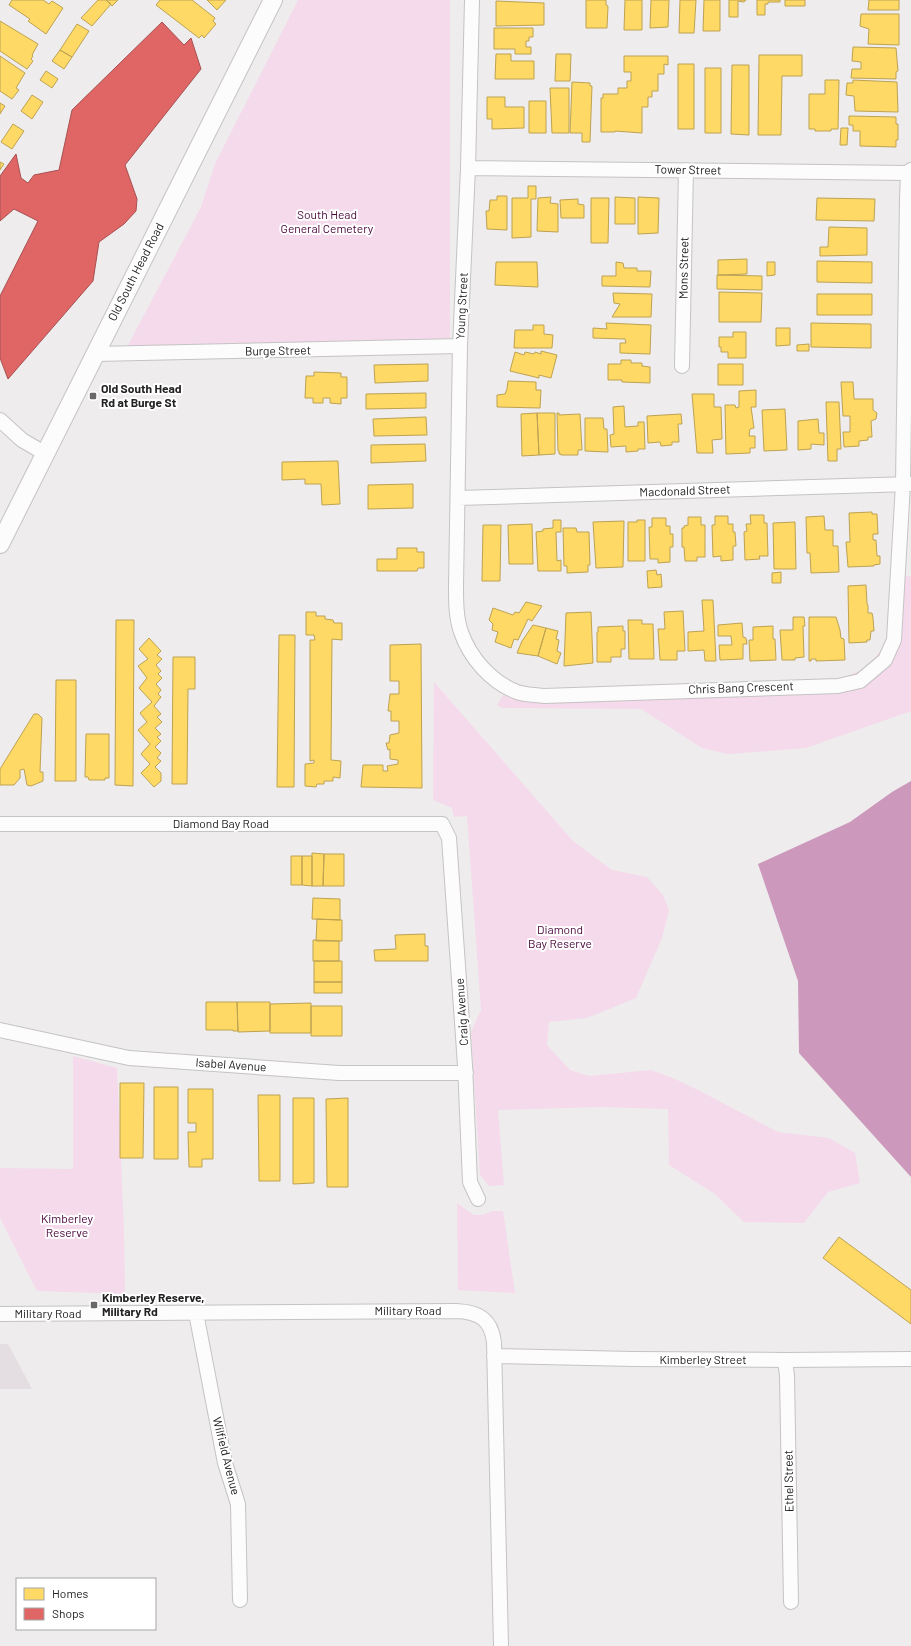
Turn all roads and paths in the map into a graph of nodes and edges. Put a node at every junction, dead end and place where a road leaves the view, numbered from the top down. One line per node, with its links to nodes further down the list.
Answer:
1 (273, 0): 7 (main road, Old South Head Road)
2 (472, 0): 3 (street, Young Street)
3 (468, 168): 4 (street, Tower Street); 6 (street, Young Street)
4 (686, 170): 5 (street, Tower Street); 8 (street, Mons Street)
5 (910, 171): 11 (street, Chris Bang Crescent)
6 (460, 346): 7 (street, Burge Street); 12 (street, Young Street)
7 (96, 354): 10 (main road, Old South Head Road)
8 (682, 366)
9 (0, 420): 10 (street)
10 (46, 454): 13 (main road, Old South Head Road)
11 (907, 484): 12 (street, Macdonald Street); 14 (street, Chris Bang Crescent)
12 (458, 498): 14 (street, Young Street)
13 (0, 544)
14 (457, 612)
15 (0, 824): 16 (street, Diamond Bay Road)
16 (442, 824): 18 (street, Craig Avenue)
17 (0, 1030): 18 (street, Isabel Avenue)
18 (466, 1073): 19 (street, Craig Avenue)
19 (478, 1199)
20 (196, 1313): 21 (street, Military Road); 22 (street, Military Road); 25 (street, Wilfield Avenue)
21 (0, 1314)
22 (494, 1356): 24 (street, Kimberley Street); 27 (street, Military Road)
23 (911, 1359): 24 (street, Kimberley Street)
24 (785, 1360): 26 (street, Ethel Street)
25 (240, 1600)
26 (791, 1602)
27 (501, 1646)

